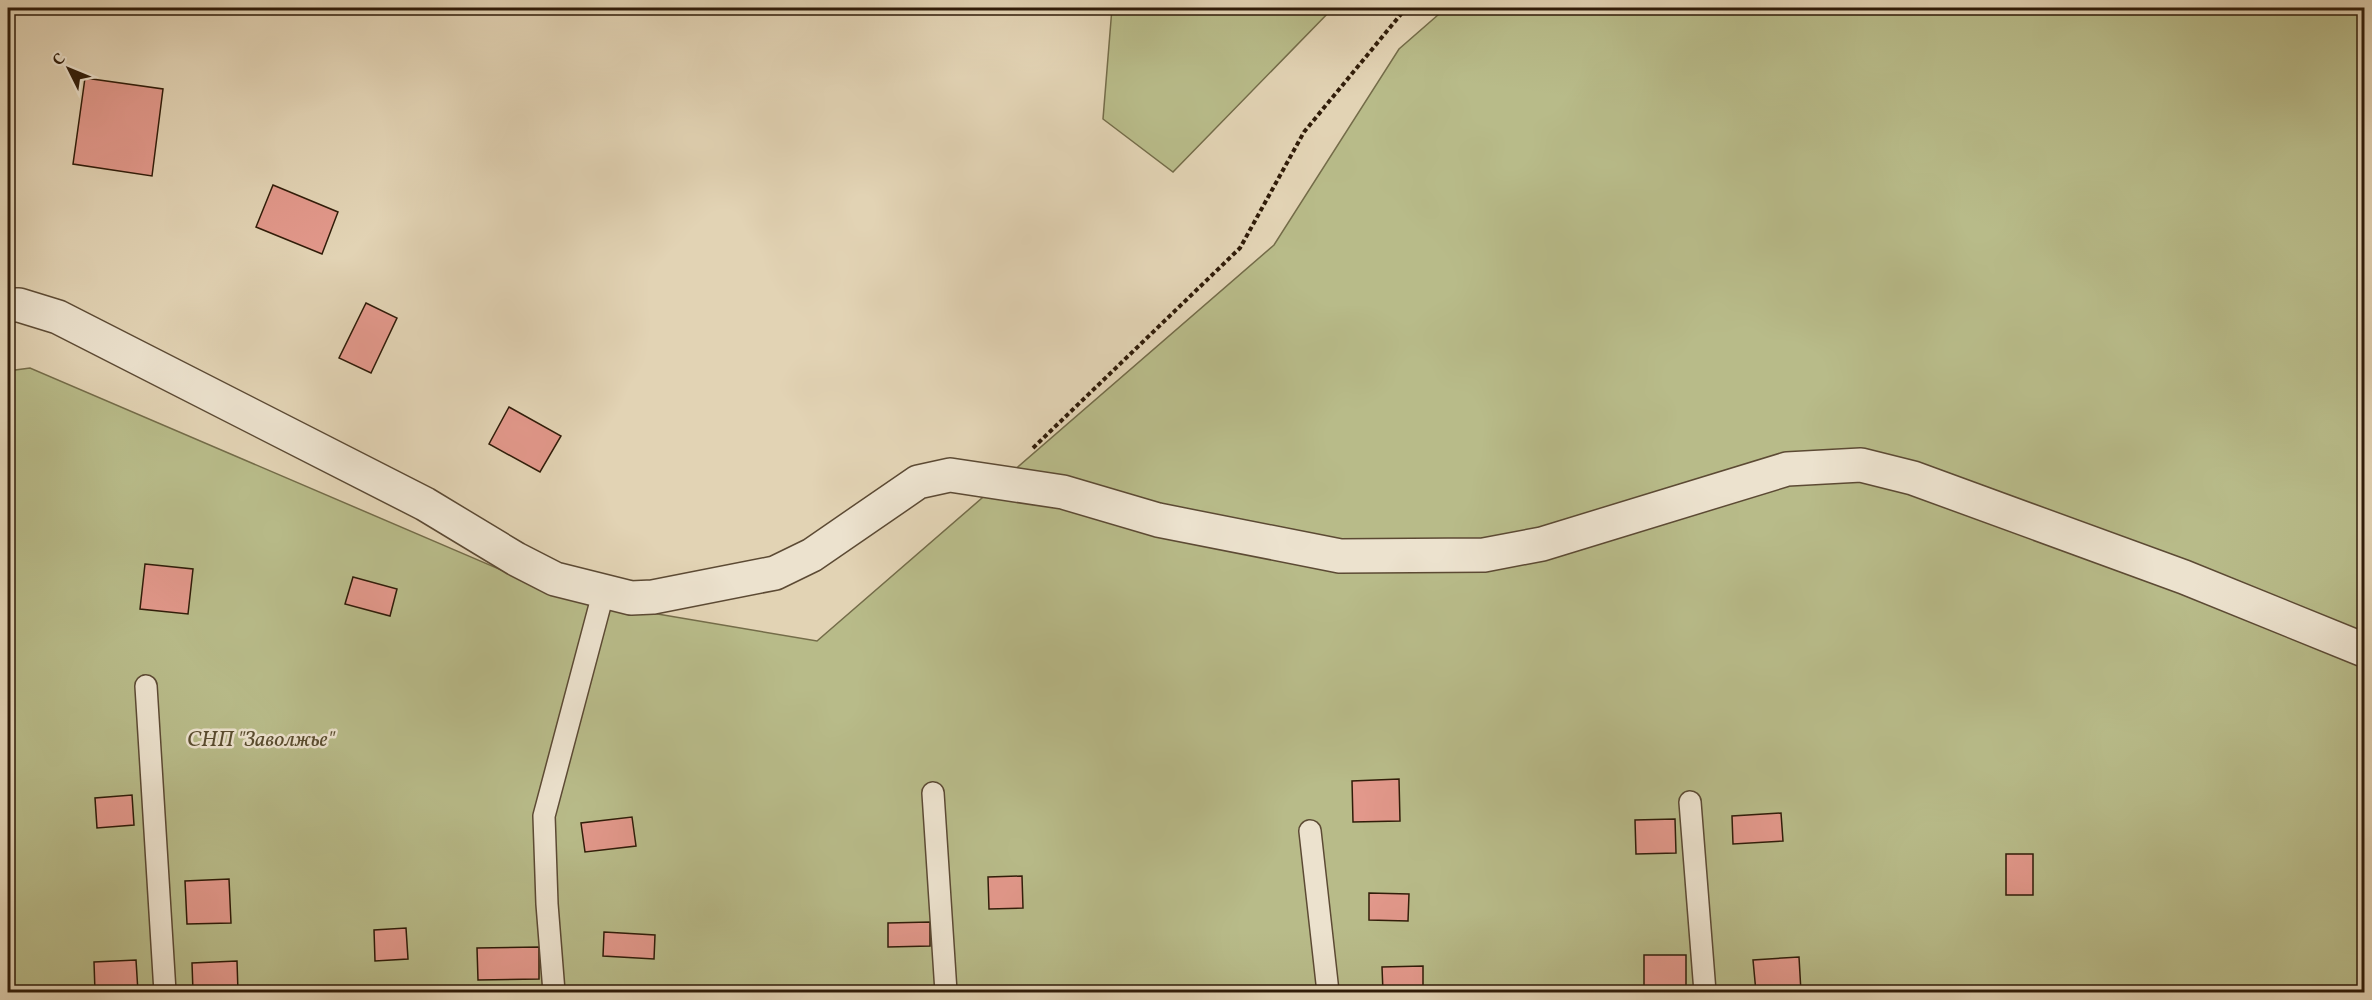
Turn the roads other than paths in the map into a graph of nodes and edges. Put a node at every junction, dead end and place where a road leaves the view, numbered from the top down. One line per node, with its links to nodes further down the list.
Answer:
1 (8, 305): 2 (street)
2 (604, 590): 3 (street); 9 (lane)
3 (2364, 650)
4 (146, 686): 8 (lane)
5 (933, 793): 10 (lane)
6 (1690, 802): 12 (lane)
7 (1310, 831): 11 (lane)
8 (165, 993)
9 (554, 993)
10 (946, 993)
11 (1328, 993)
12 (1705, 993)

